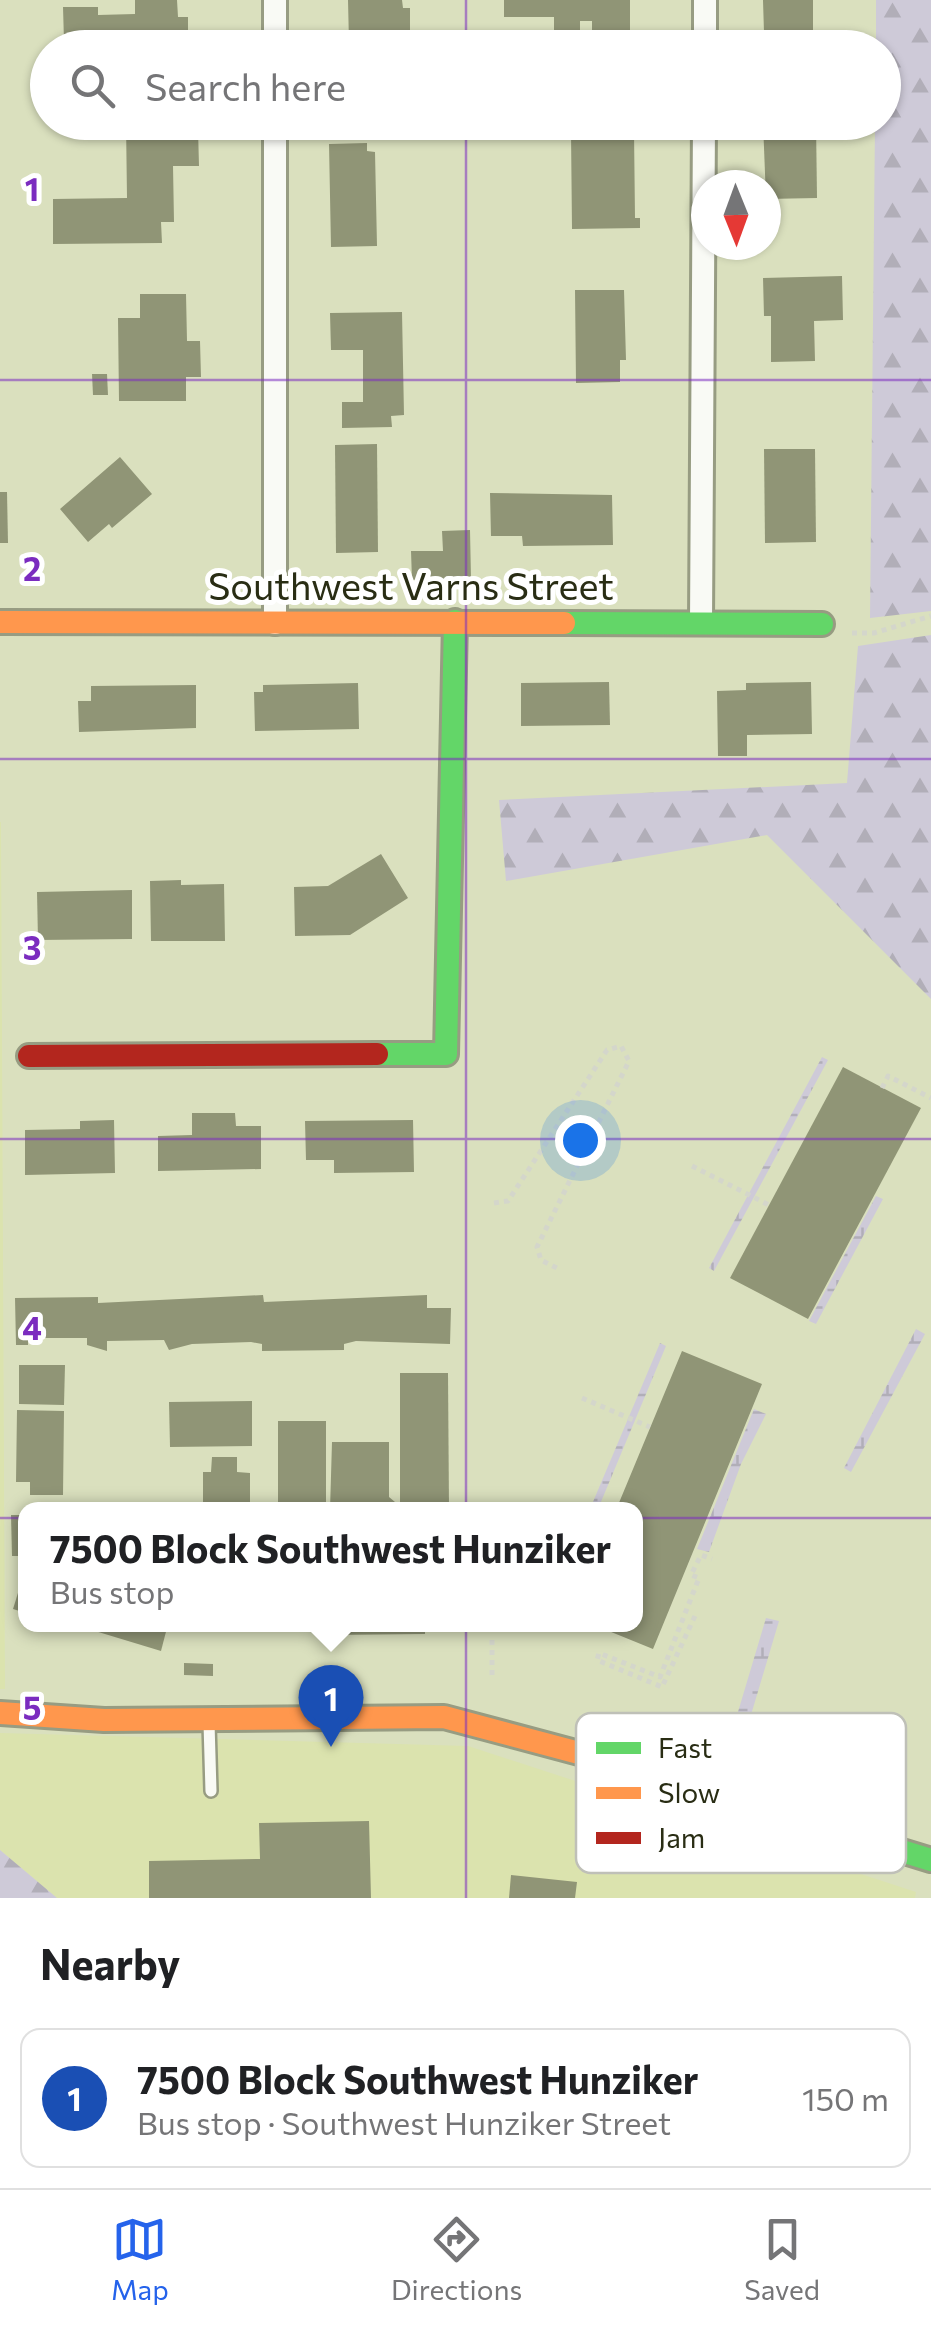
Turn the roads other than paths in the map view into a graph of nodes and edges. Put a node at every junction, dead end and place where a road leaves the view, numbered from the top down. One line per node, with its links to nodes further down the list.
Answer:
1 (275, 0): 3 (street)
2 (705, 0): 4 (street)
3 (275, 30)
4 (705, 30)
5 (275, 140): 9 (street)
6 (704, 140): 10 (street)
7 (455, 621): 9 (street, Southwest Varns Street); 10 (street, Southwest Varns Street); 12 (street)
8 (0, 622): 9 (street, Southwest Varns Street)
9 (275, 622)
10 (702, 623): 11 (street, Southwest Varns Street)
11 (822, 624)
12 (29, 1056)
13 (0, 1713): 14 (street)
14 (208, 1719): 15 (street); 16 (lane)
15 (576, 1752)
16 (212, 1791)
17 (906, 1852): 18 (street)
18 (931, 1860)

